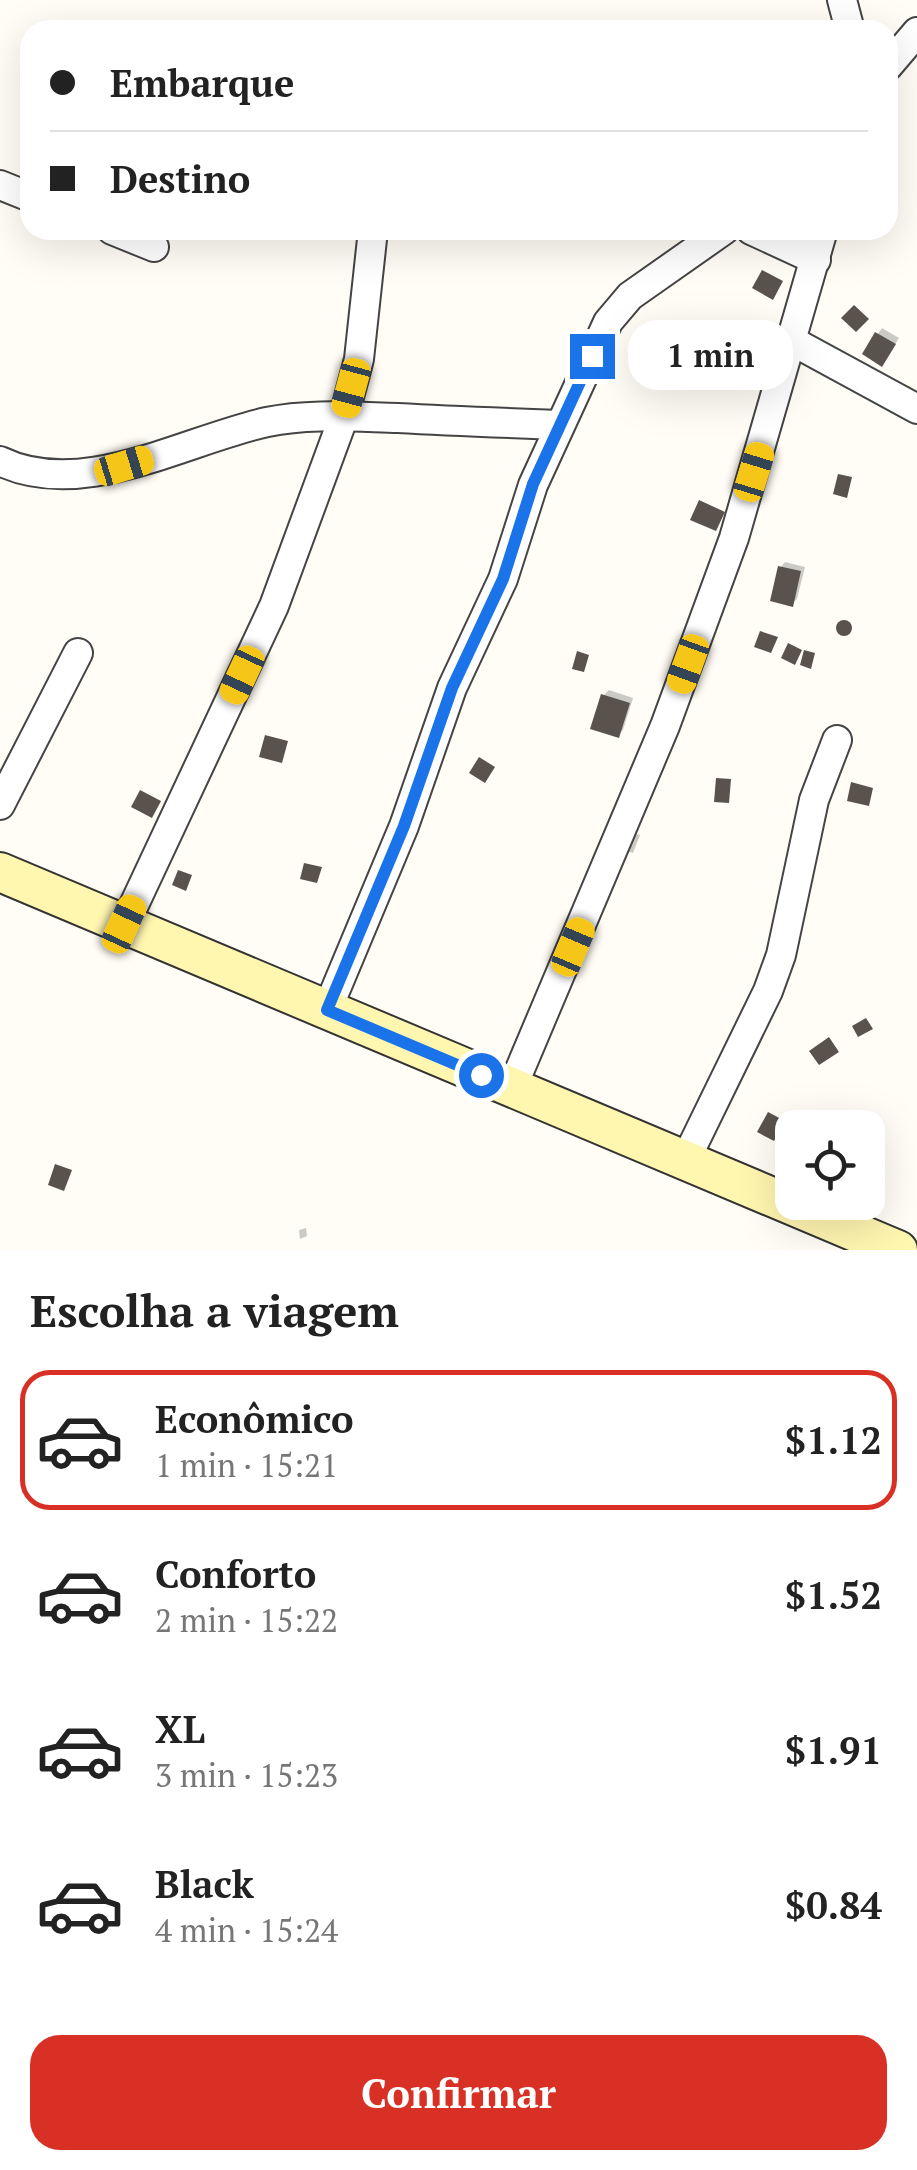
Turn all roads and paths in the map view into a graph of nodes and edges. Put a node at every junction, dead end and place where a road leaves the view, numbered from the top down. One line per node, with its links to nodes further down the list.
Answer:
1 (917, 32): 2 (street)
2 (899, 60)
3 (137, 240): 8 (street)
4 (372, 240): 12 (street)
5 (710, 240): 13 (street)
6 (772, 240): 9 (street)
7 (821, 240): 9 (street)
8 (154, 247)
9 (816, 260): 10 (street)
10 (792, 341): 11 (street); 21 (street)
11 (917, 409)
12 (344, 416): 13 (street); 14 (street); 19 (street)
13 (560, 425): 20 (street)
14 (0, 460)
15 (78, 653): 17 (street)
16 (838, 740): 22 (street)
17 (0, 806)
18 (0, 872): 19 (street)
19 (124, 924): 20 (street)
20 (327, 1010): 21 (street)
21 (512, 1088): 22 (street)
22 (686, 1159): 23 (street)
23 (898, 1250)

